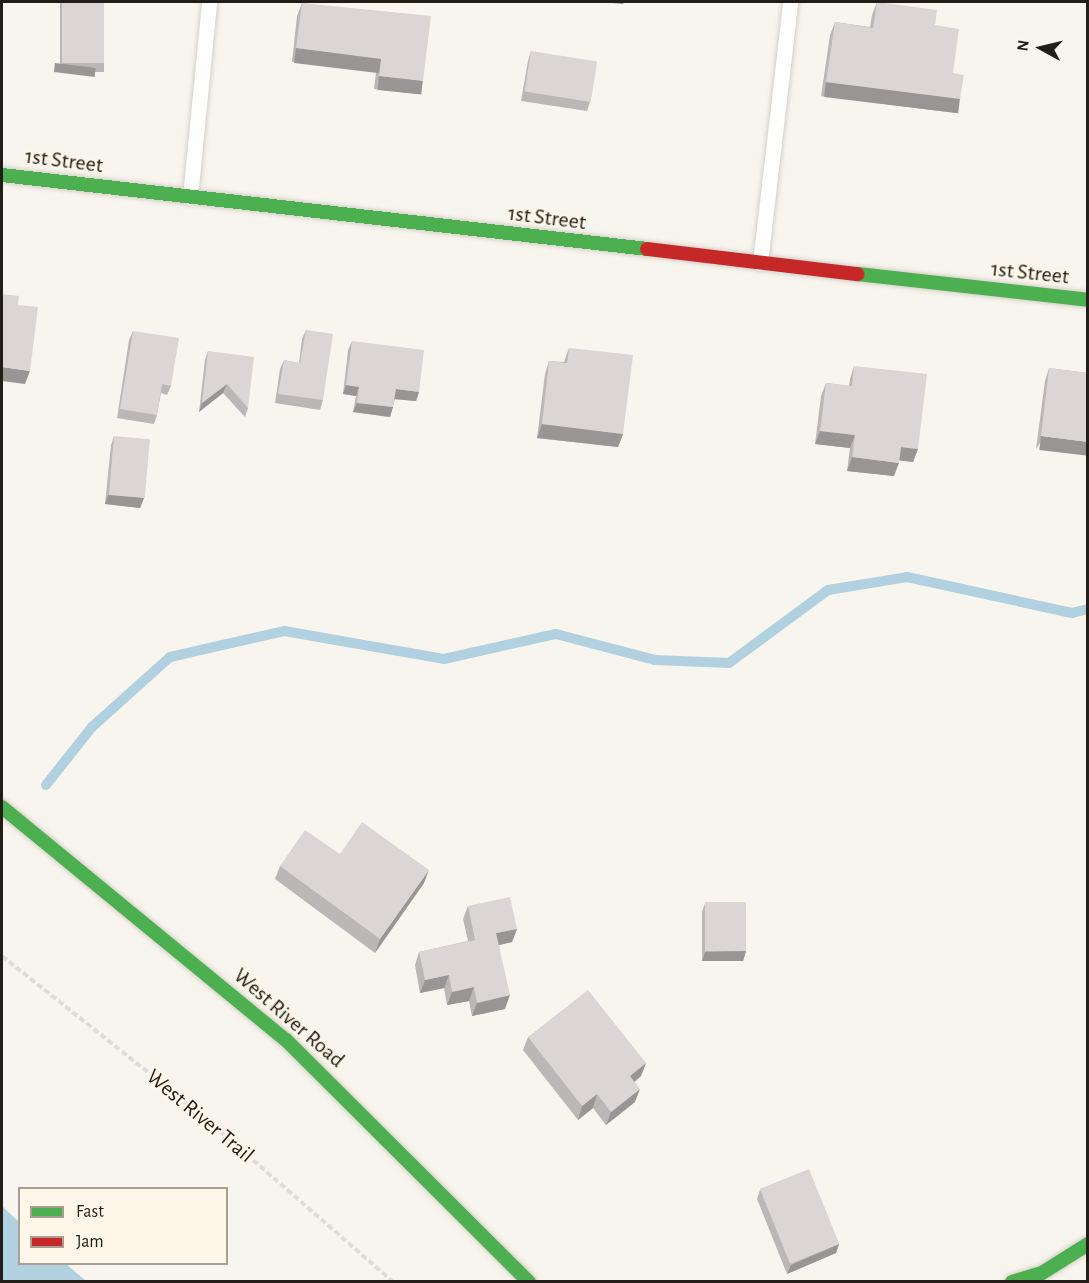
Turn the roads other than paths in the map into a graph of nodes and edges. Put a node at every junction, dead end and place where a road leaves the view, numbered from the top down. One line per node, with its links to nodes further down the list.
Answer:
1 (209, 2): 4 (lane)
2 (790, 2): 5 (lane)
3 (2, 175): 4 (street, 1st Street)
4 (190, 197): 5 (street, 1st Street)
5 (760, 263): 6 (street, 1st Street)
6 (1088, 300)
7 (2, 807): 9 (street, West River Road)
8 (1088, 1244): 10 (street)
9 (529, 1281)
10 (1012, 1281)

